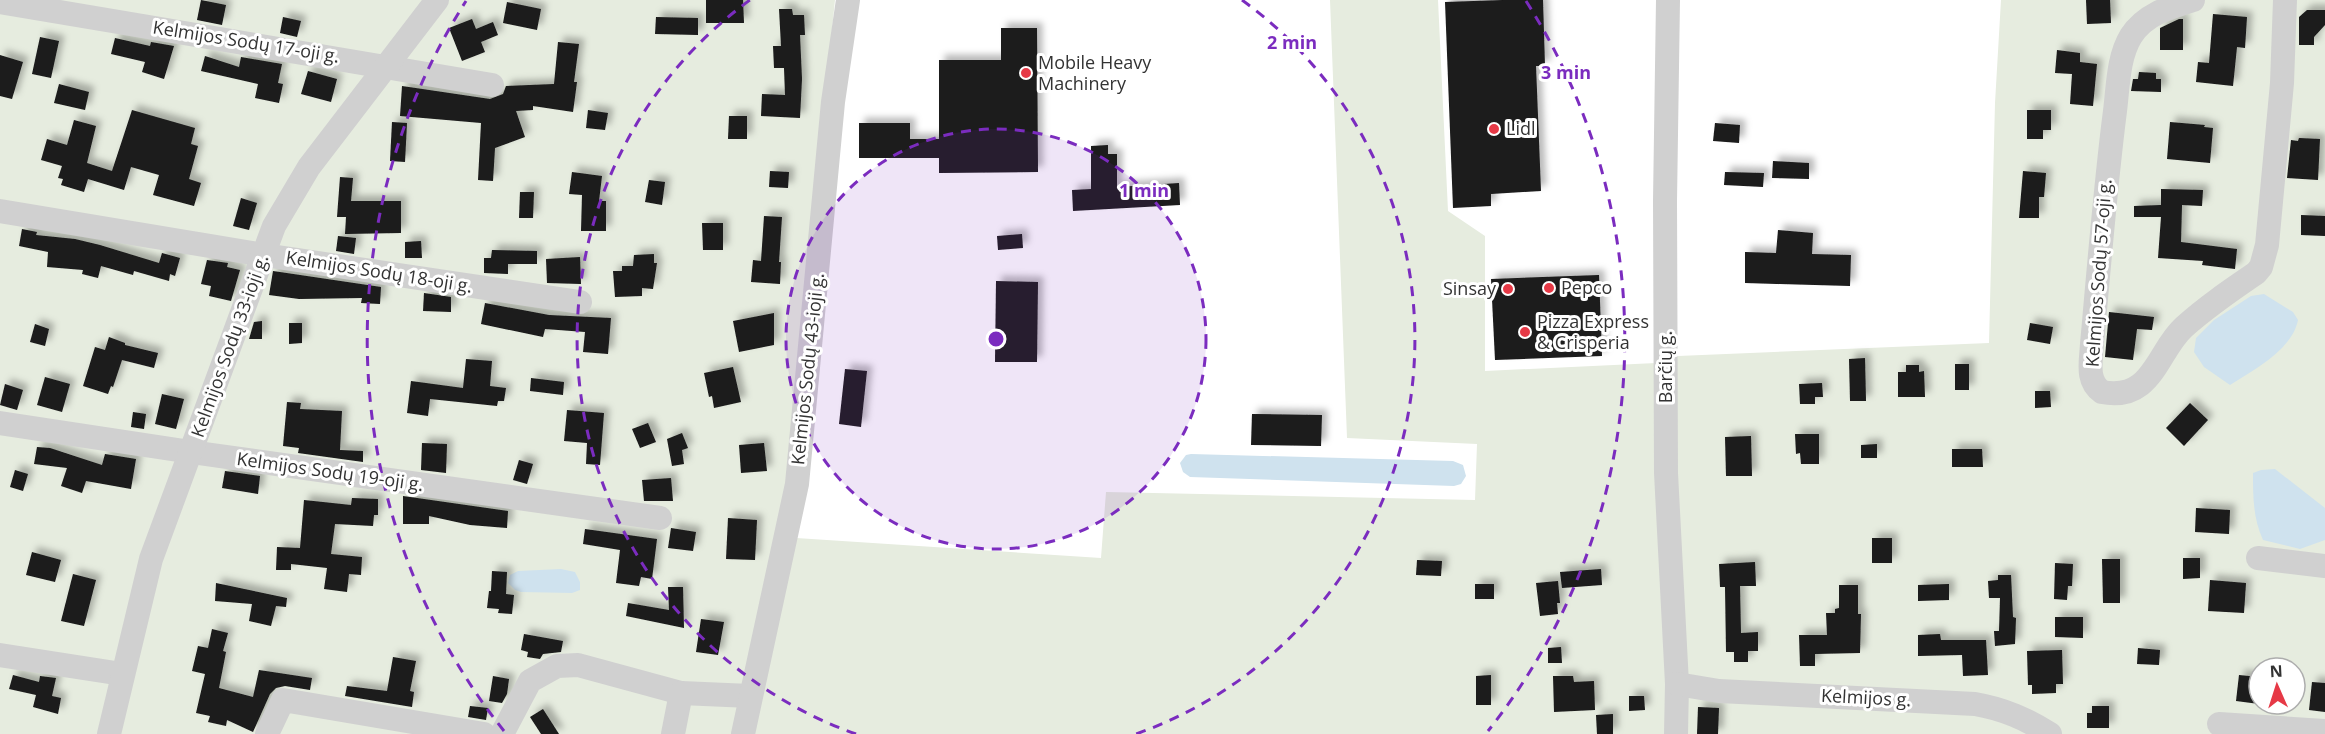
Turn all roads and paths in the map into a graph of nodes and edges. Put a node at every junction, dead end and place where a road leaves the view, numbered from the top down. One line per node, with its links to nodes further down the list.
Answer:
1 (437, 0): 7 (street, Kelmijos Sodų 33-ioji g.)
2 (848, 0): 21 (street, Kelmijos Sodų 43-ioji g.)
3 (1668, 0): 19 (street, Barčių g.)
4 (2193, 0): 5 (street, Kelmijos Sodų 57-oji g.)
5 (2285, 0)
6 (0, 2): 7 (street, Kelmijos Sodų 17-oji g.)
7 (387, 66): 8 (street, Kelmijos Sodų 17-oji g.); 10 (street, Kelmijos Sodų 33-ioji g.)
8 (492, 85)
9 (0, 211): 10 (street, Kelmijos Sodų 18-oji g.)
10 (264, 255): 11 (street, Kelmijos Sodų 18-oji g.); 13 (street, Kelmijos Sodų 33-ioji g.)
11 (580, 302)
12 (0, 423): 13 (street, Kelmijos Sodų 19-oji g.)
13 (191, 452): 14 (street, Kelmijos Sodų 19-oji g.); 18 (street, Kelmijos Sodų 33-ioji g.)
14 (660, 518)
15 (2258, 558): 16 (street)
16 (2325, 566)
17 (0, 655): 18 (street)
18 (122, 674): 24 (street, Kelmijos Sodų 33-ioji g.)
19 (1677, 684): 30 (street, Barčių g.); 31 (street, Kelmijos g.)
20 (681, 693): 21 (street); 27 (street); 28 (street)
21 (750, 696): 29 (street, Kelmijos Sodų 43-ioji g.)
22 (2219, 724): 23 (street)
23 (2325, 731)
24 (109, 734)
25 (267, 734): 26 (street)
26 (484, 734)
27 (502, 734)
28 (673, 734)
29 (743, 734)
30 (1676, 734)
31 (2050, 734)

